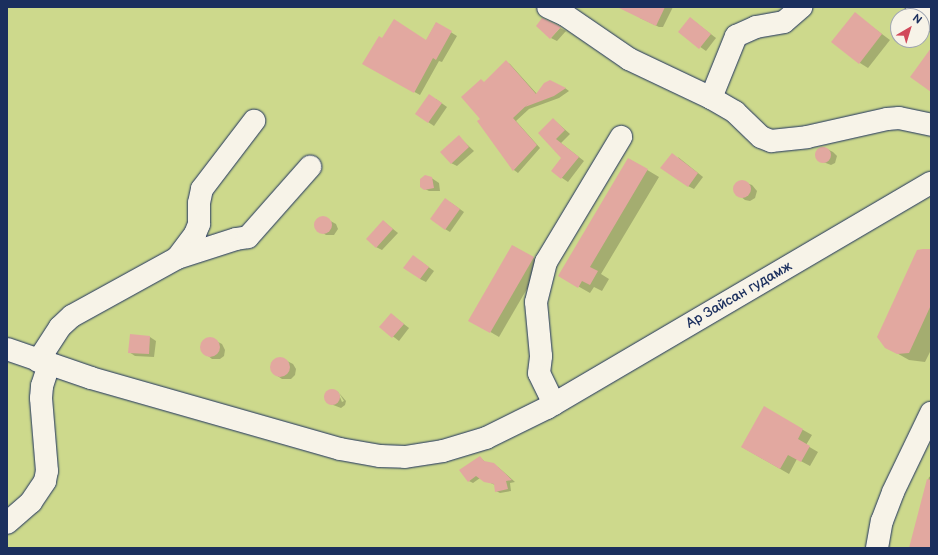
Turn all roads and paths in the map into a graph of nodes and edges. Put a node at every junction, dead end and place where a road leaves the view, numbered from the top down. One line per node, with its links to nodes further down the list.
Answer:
1 (548, 7): 5 (street)
2 (801, 7): 5 (street)
3 (917, 7): 4 (street)
4 (931, 20)
5 (711, 98): 7 (street)
6 (254, 121): 11 (street)
7 (931, 125)
8 (620, 137): 14 (street)
9 (310, 167): 11 (street)
10 (931, 183): 14 (street, Ар Зайсан гудамж)
11 (177, 258): 13 (street)
12 (7, 349): 13 (street, Ар Зайсан гудамж)
13 (43, 363): 14 (street, Ар Зайсан гудамж); 16 (street)
14 (550, 406)
15 (931, 413): 17 (street)
16 (7, 523)
17 (877, 548)

